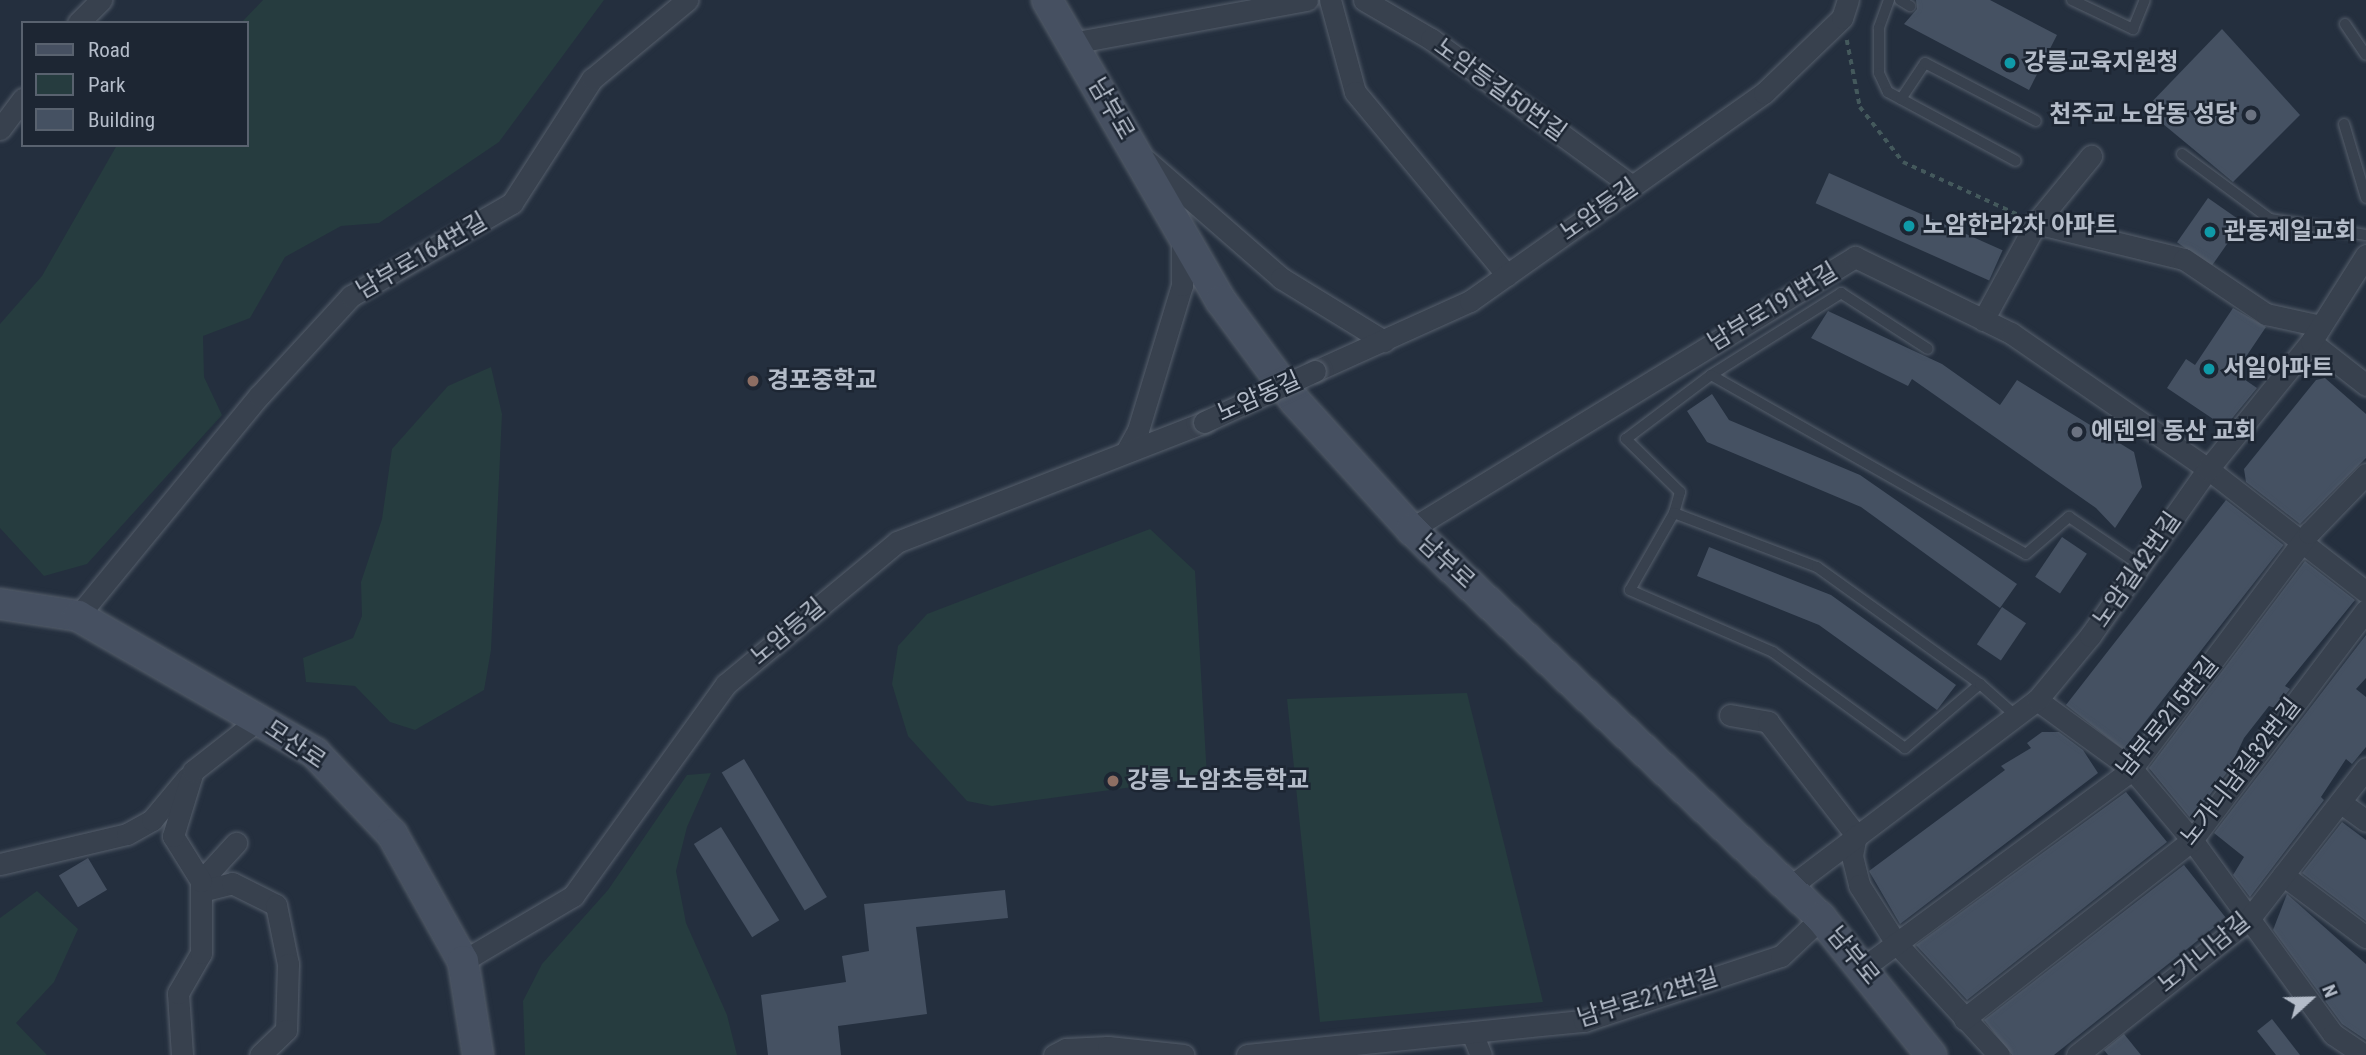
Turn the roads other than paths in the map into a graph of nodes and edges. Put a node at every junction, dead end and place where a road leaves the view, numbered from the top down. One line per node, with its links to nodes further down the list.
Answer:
1 (687, 0): 50 (street, 남부로164번길)
2 (1047, 0): 11 (street, 남부로)
3 (1307, 0): 11 (street)
4 (1329, 0): 30 (street)
5 (1364, 0): 24 (street, 노암등길50번길)
6 (1889, 0): 14 (lane)
7 (2072, 0): 8 (lane)
8 (2145, 0)
9 (1845, 9): 24 (street, 노암등길)
10 (2345, 24): 12 (lane)
11 (1072, 43): 20 (street, 남부로)
12 (2366, 55)
13 (21, 86): 16 (street)
14 (1901, 99): 17 (lane); 23 (lane)
15 (21, 102): 19 (street)
16 (0, 109)
17 (2036, 121)
18 (2344, 124): 25 (lane)
19 (0, 129)
20 (1136, 151): 27 (street, 남부로); 34 (street)
21 (2182, 153): 28 (lane)
22 (2091, 156): 26 (street)
23 (2016, 161)
24 (1632, 186): 30 (street, 노암등길)
25 (2366, 198)
26 (2036, 223): 32 (street); 33 (street)
27 (1182, 232): 40 (street); 44 (street, 남부로)
28 (2366, 235)
29 (2366, 255): 31 (street, 노암길42번길)
30 (1507, 275): 34 (street, 노암등길)
31 (2356, 289): 33 (street, 노암길42번길)
32 (1983, 320): 41 (street, 남부로191번길); 44 (street, 남부로191번길)
33 (2316, 334): 38 (street); 41 (street, 노암길42번길)
34 (1384, 341): 36 (street, 노암등길)
35 (1928, 349): 37 (lane)
36 (1314, 371): 39 (street, 노암동길, bridge)
37 (1711, 375): 43 (lane); 46 (lane)
38 (2366, 385)
39 (1203, 422): 40 (street, 노암등길)
40 (1126, 452): 72 (street, 노암등길)
41 (2208, 469): 45 (street, 남부로191번길); 46 (street, 노암길42번길)
42 (2366, 474): 45 (street, 남부로215번길)
43 (1674, 513): 51 (lane); 51 (lane)
44 (1411, 528): 67 (street, 남부로)
45 (2304, 540): 47 (street, 남부로191번길); 57 (street, 남부로215번길)
46 (2140, 565): 52 (street, 노암길42번길)
47 (2366, 592)
48 (0, 604): 50 (street, 모산로)
49 (2366, 610): 62 (street, 노가니남길32번길)
50 (78, 616): 55 (street, 모산로)
51 (1980, 684): 54 (lane)
52 (2037, 700): 54 (street, 노암길42번길); 57 (street)
53 (1730, 715): 61 (street)
54 (2015, 715): 61 (street, 노암길42번길)
55 (258, 720): 58 (street); 72 (street, 모산로)
56 (2366, 768): 59 (street, 노가니남길)
57 (2132, 769): 62 (street); 71 (street, 남부로215번길)
58 (193, 771): 64 (street); 66 (street)
59 (2340, 802): 60 (street); 65 (street, 노가니남길)
60 (2366, 821)
61 (1856, 835): 67 (street, 노암길42번길); 71 (street)
62 (2192, 840): 69 (street); 74 (street, 노가니남길32번길)
63 (236, 843): 66 (street)
64 (0, 864)
65 (2283, 875): 69 (street, 노가니남길); 70 (street)
66 (201, 886): 77 (street); 78 (street)
67 (1791, 886): 68 (street, 남부로)
68 (1821, 918): 73 (street, 남부로); 75 (street, 남부로212번길)
69 (2249, 919): 76 (street, 노가니남길); 86 (street)
70 (2366, 937)
71 (1896, 943): 73 (street, 남부로215번길); 74 (street)
72 (464, 961): 79 (street, 모산로)
73 (1863, 968): 84 (street, 남부로)
74 (1964, 1019): 85 (street)
75 (1472, 1034): 82 (street, 남부로212번길); 83 (street)
76 (2082, 1053)
77 (182, 1055)
78 (260, 1055)
79 (478, 1055)
80 (1054, 1055): 81 (street)
81 (1184, 1055)
82 (1247, 1055)
83 (1481, 1055)
84 (1931, 1055)
85 (1999, 1055)
86 (2364, 1055)

